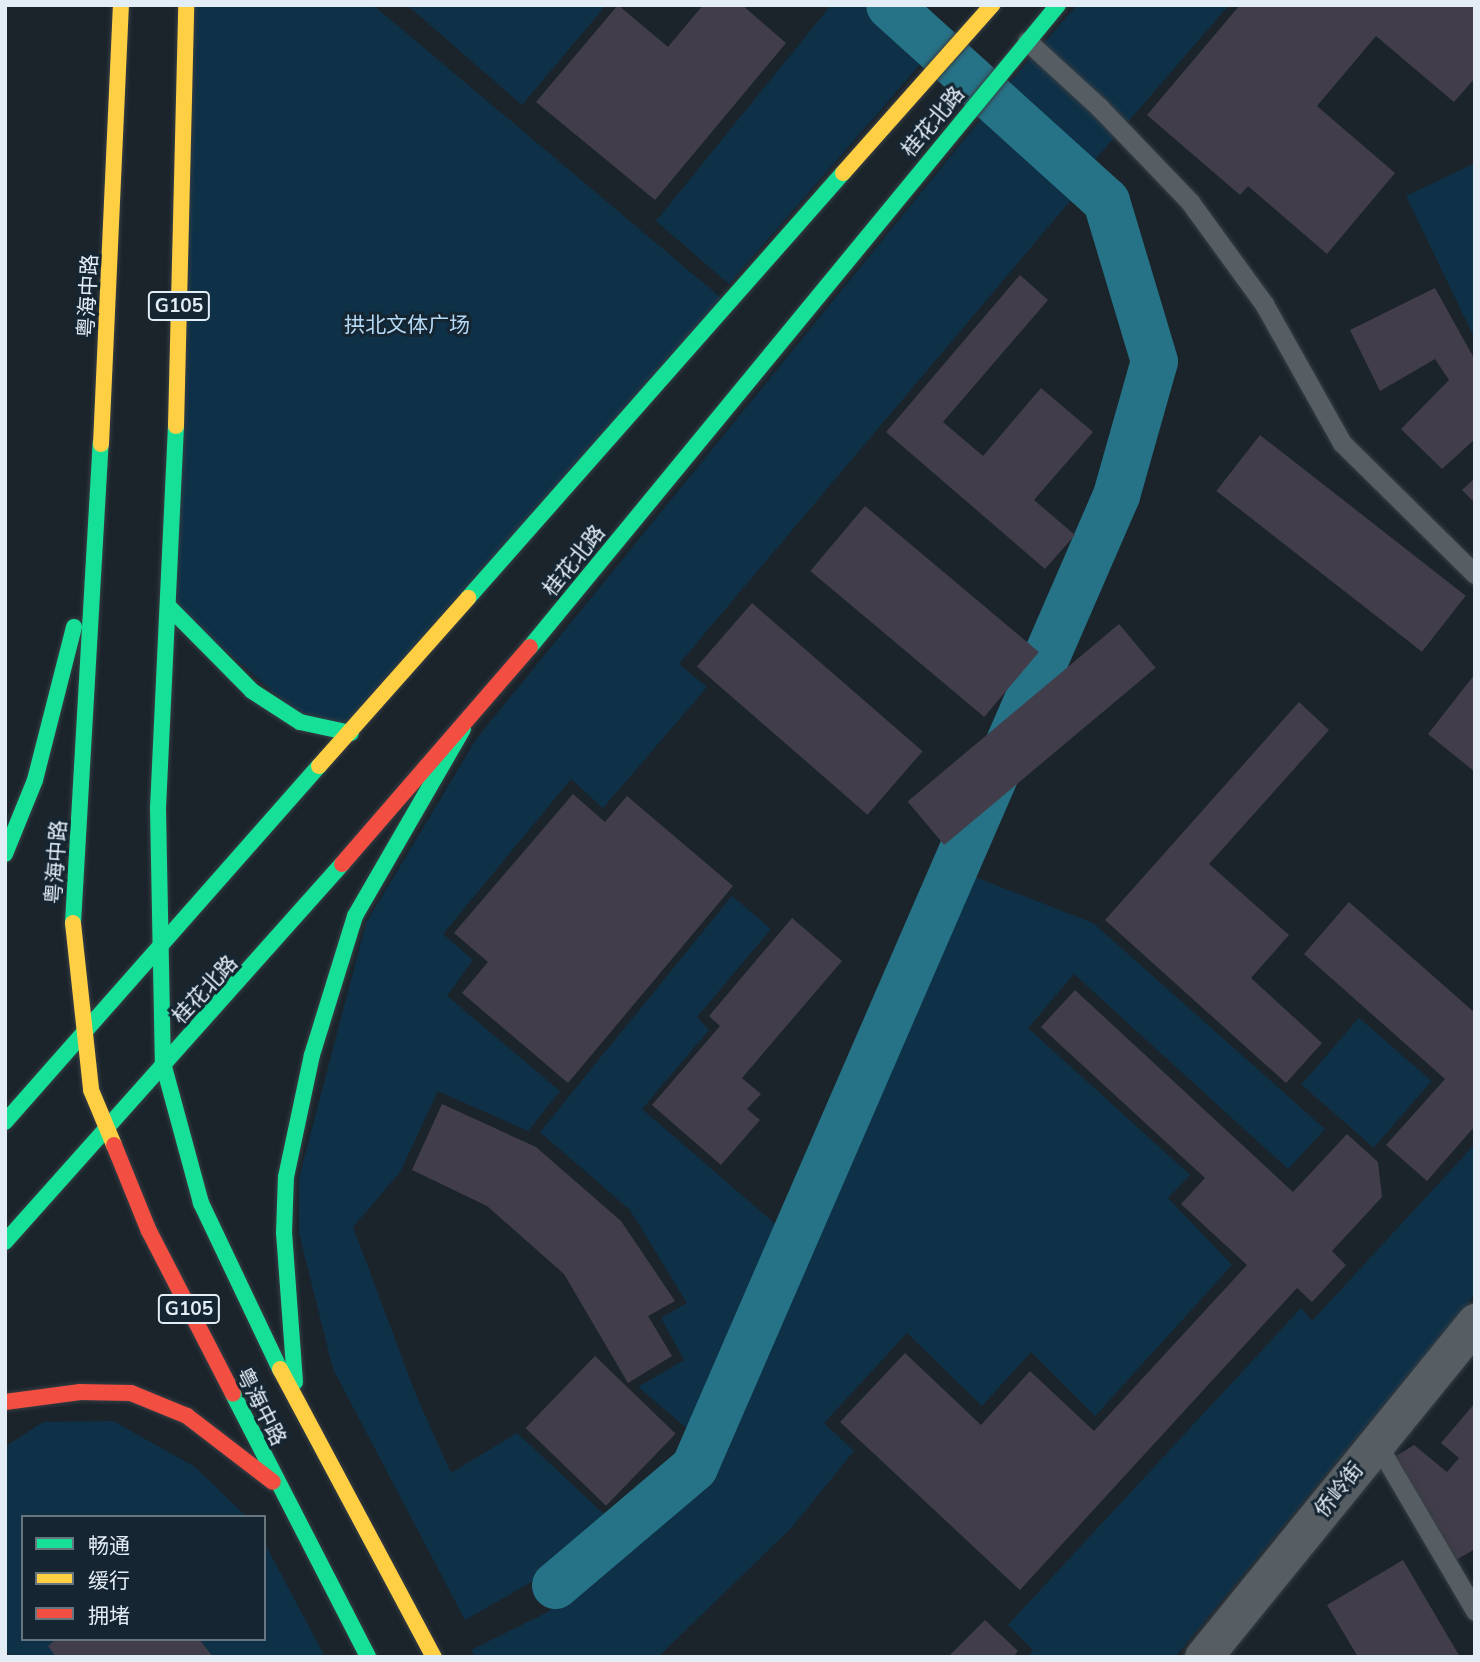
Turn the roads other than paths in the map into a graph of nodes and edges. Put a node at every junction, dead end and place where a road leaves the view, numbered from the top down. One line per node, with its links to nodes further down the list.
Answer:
1 (121, 5): 6 (main road, 粤海中路 / G105)
2 (187, 5): 8 (main road, 粤海中路 / G105)
3 (992, 5): 10 (main road, 桂花北路)
4 (1058, 5): 5 (main road, 桂花北路)
5 (1027, 41): 7 (lane); 9 (main road, 桂花北路)
6 (97, 533): 11 (main road); 13 (main road, 粤海中路 / G105)
7 (1475, 574)
8 (169, 607): 10 (main road); 12 (main road, 粤海中路 / G105)
9 (463, 729): 14 (main road, 桂花北路); 20 (main road)
10 (351, 733): 12 (main road, 桂花北路)
11 (5, 854)
12 (163, 941): 13 (main road, 桂花北路); 14 (main road, 粤海中路 / G105)
13 (83, 1033): 15 (main road, 桂花北路); 16 (main road, 粤海中路 / G105)
14 (163, 1063): 16 (main road, 桂花北路); 20 (main road, 粤海中路 / G105)
15 (5, 1122)
16 (104, 1128): 17 (main road, 桂花北路); 22 (main road, 粤海中路 / G105)
17 (5, 1242)
18 (1475, 1322): 21 (street, 侨岭街)
19 (5, 1402): 22 (main road)
20 (296, 1402): 25 (main road, 粤海中路 / G105)
21 (1376, 1442): 23 (lane); 26 (street, 侨岭街)
22 (280, 1487): 24 (main road, 粤海中路 / G105)
23 (1475, 1611)
24 (368, 1657)
25 (434, 1657)
26 (1203, 1657)

